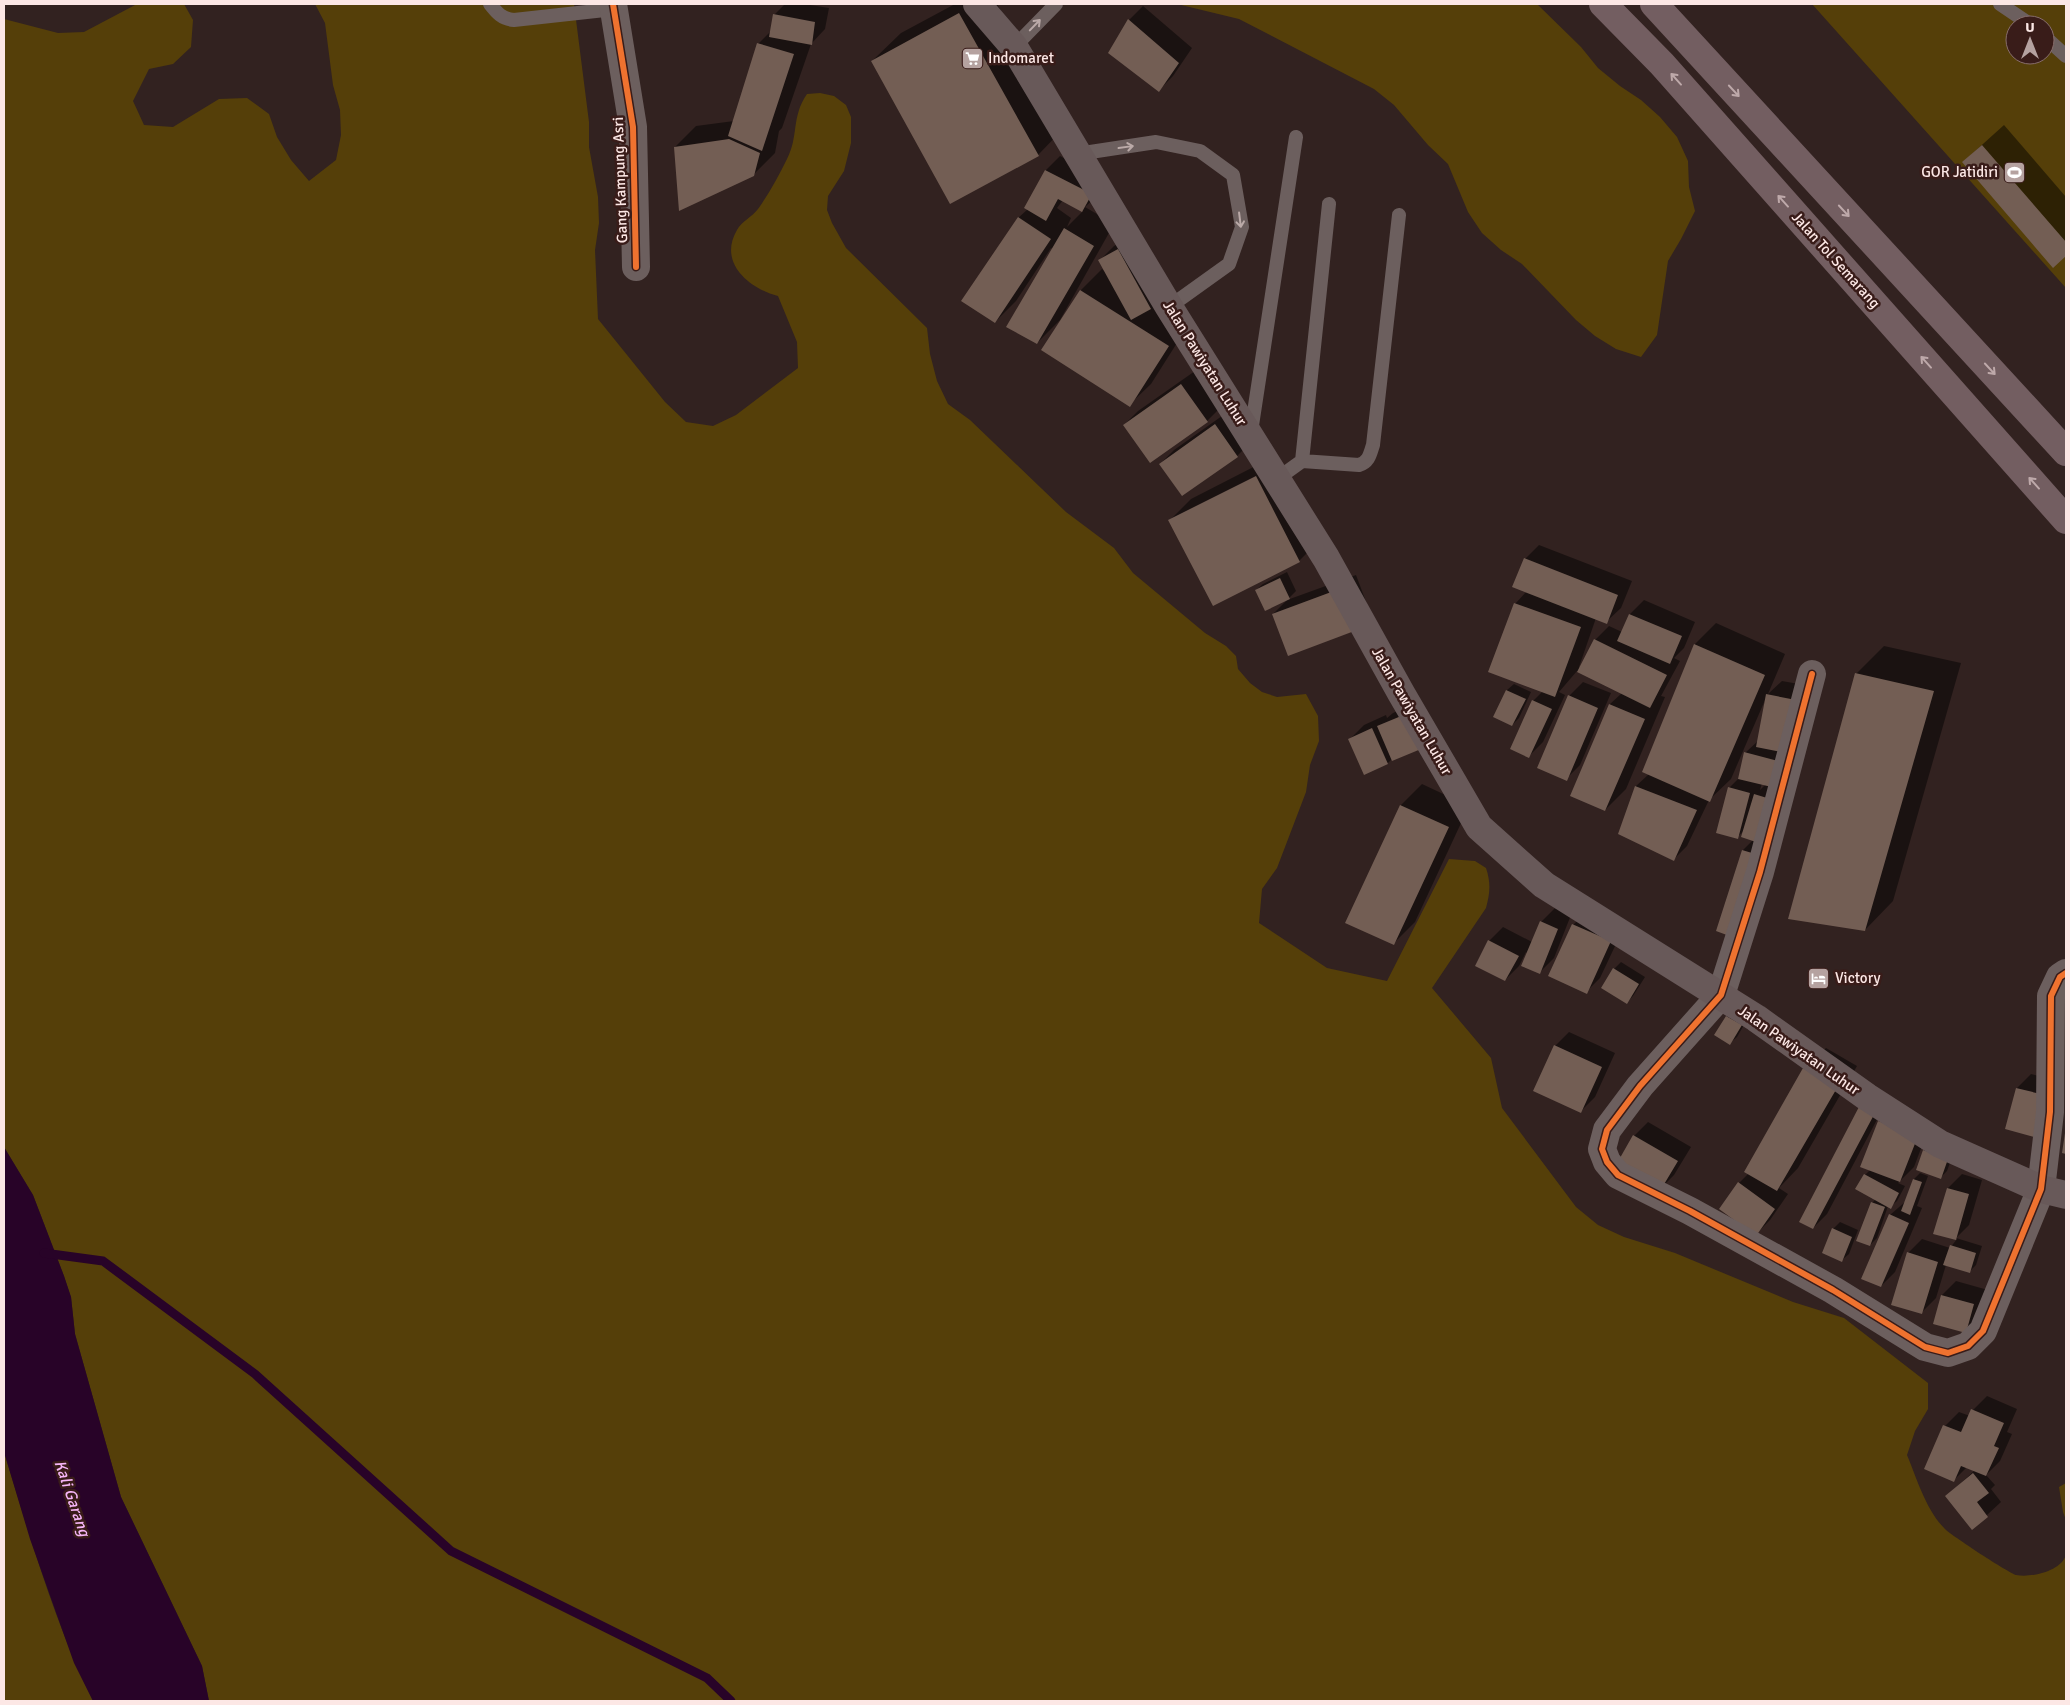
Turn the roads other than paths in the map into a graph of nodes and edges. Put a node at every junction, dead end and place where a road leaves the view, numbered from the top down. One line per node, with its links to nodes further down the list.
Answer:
1 (490, 4): 7 (lane, Gang Kampung Asri)
2 (978, 4): 10 (main road, Jalan Pawiyatan Luhur)
3 (1056, 4): 10 (lane, one-way to 3)
4 (1603, 4): 22 (highway, Jalan Tol Semarang, one-way to 4)
5 (1654, 4): 19 (highway, one-way to 19)
6 (2000, 4): 8 (lane)
7 (613, 6): 16 (street, Gang Kampung Asri)
8 (2016, 15)
9 (2055, 46): 11 (lane)
10 (1014, 47): 13 (main road, Jalan Pawiyatan Luhur)
11 (2066, 56)
12 (1296, 137): 18 (lane)
13 (1077, 154): 17 (main road, Jalan Pawiyatan Luhur); 17 (lane, one-way to 17)
14 (1329, 204): 20 (lane)
15 (1400, 215): 20 (lane)
16 (636, 267)
17 (1169, 306): 18 (main road, Jalan Pawiyatan Luhur)
18 (1250, 436): 21 (main road, Jalan Pawiyatan Luhur)
19 (2066, 452)
20 (1302, 461): 21 (lane)
21 (1277, 479): 25 (main road, Jalan Pawiyatan Luhur)
22 (2066, 520)
23 (1812, 674): 25 (street)
24 (2066, 973): 26 (street)
25 (1721, 995): 26 (main road, Jalan Pawiyatan Luhur); 26 (street)
26 (2053, 1192)

